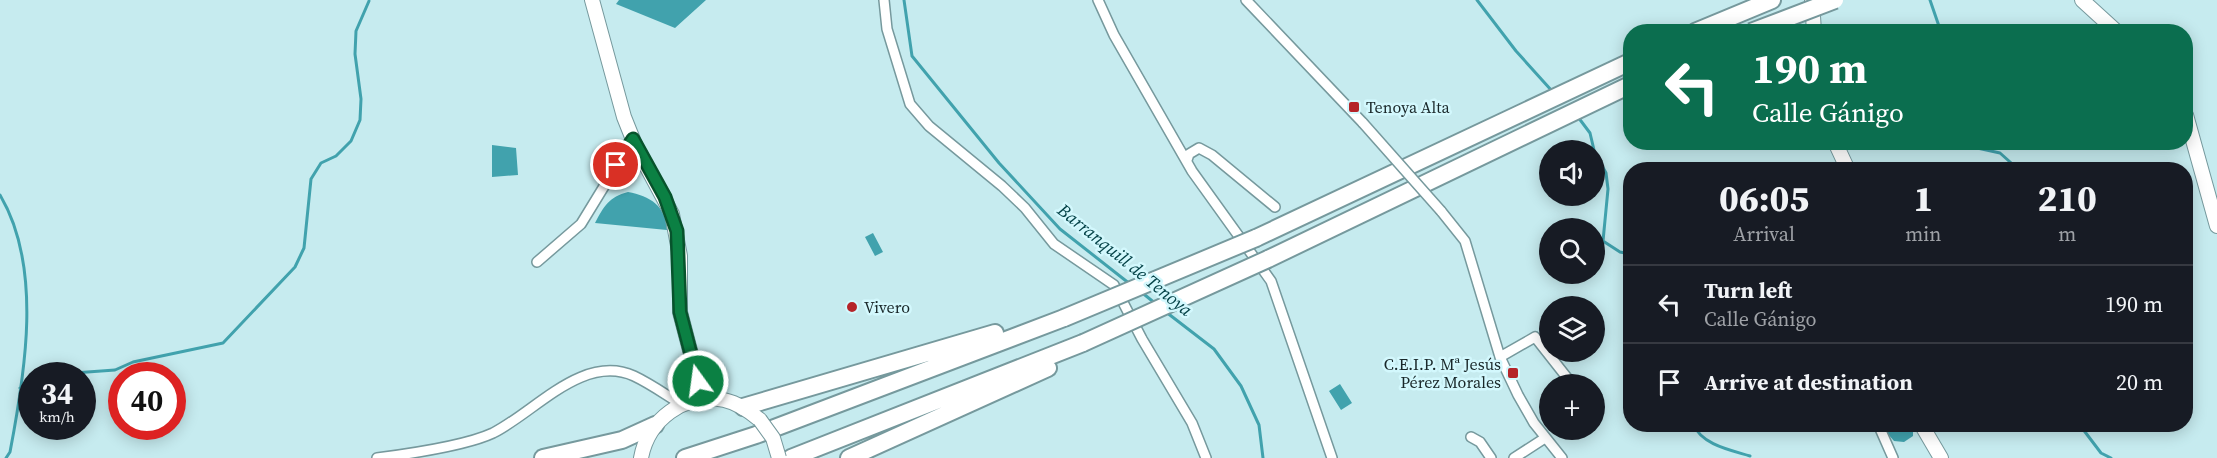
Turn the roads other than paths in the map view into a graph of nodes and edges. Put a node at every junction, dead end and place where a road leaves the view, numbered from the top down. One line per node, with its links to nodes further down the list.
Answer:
1 (593, 0): 15 (street)
2 (884, 0): 44 (street)
3 (1098, 0): 17 (street)
4 (1246, 0): 23 (street, bridge)
5 (1772, 0): 9 (highway)
6 (1812, 0): 11 (street)
7 (1835, 0): 10 (highway, bridge)
8 (2082, 0): 12 (street)
9 (1714, 24)
10 (1771, 24)
11 (1814, 24)
12 (2108, 24)
13 (1623, 65): 21 (highway, bridge)
14 (1623, 89): 22 (highway, bridge)
15 (633, 139): 20 (street); 25 (street)
16 (2193, 140): 19 (street)
17 (1187, 160): 18 (street); 45 (street)
18 (1275, 207)
19 (2217, 226)
20 (537, 262)
21 (1062, 314): 29 (highway); 40 (highway)
22 (1087, 346): 42 (highway); 43 (highway)
23 (1500, 357): 24 (street); 31 (street)
24 (1564, 374)
25 (698, 381): 27 (street); 28 (street)
26 (662, 393): 28 (street); 28 (street); 37 (street)
27 (712, 398): 28 (street); 29 (street)
28 (680, 406): 30 (street)
29 (743, 407): 41 (street, bridge)
30 (655, 425): 38 (highway); 39 (street)
31 (1539, 428)
32 (1882, 432): 49 (street)
33 (1926, 432): 50 (street)
34 (1471, 437): 46 (street)
35 (1542, 440): 47 (street)
36 (1547, 440): 48 (street)
37 (377, 458)
38 (543, 458)
39 (641, 458)
40 (684, 458)
41 (778, 458)
42 (791, 458)
43 (849, 458)
44 (1206, 458)
45 (1332, 458)
46 (1491, 458)
47 (1514, 458)
48 (1562, 458)
49 (1893, 458)
50 (1941, 458)

